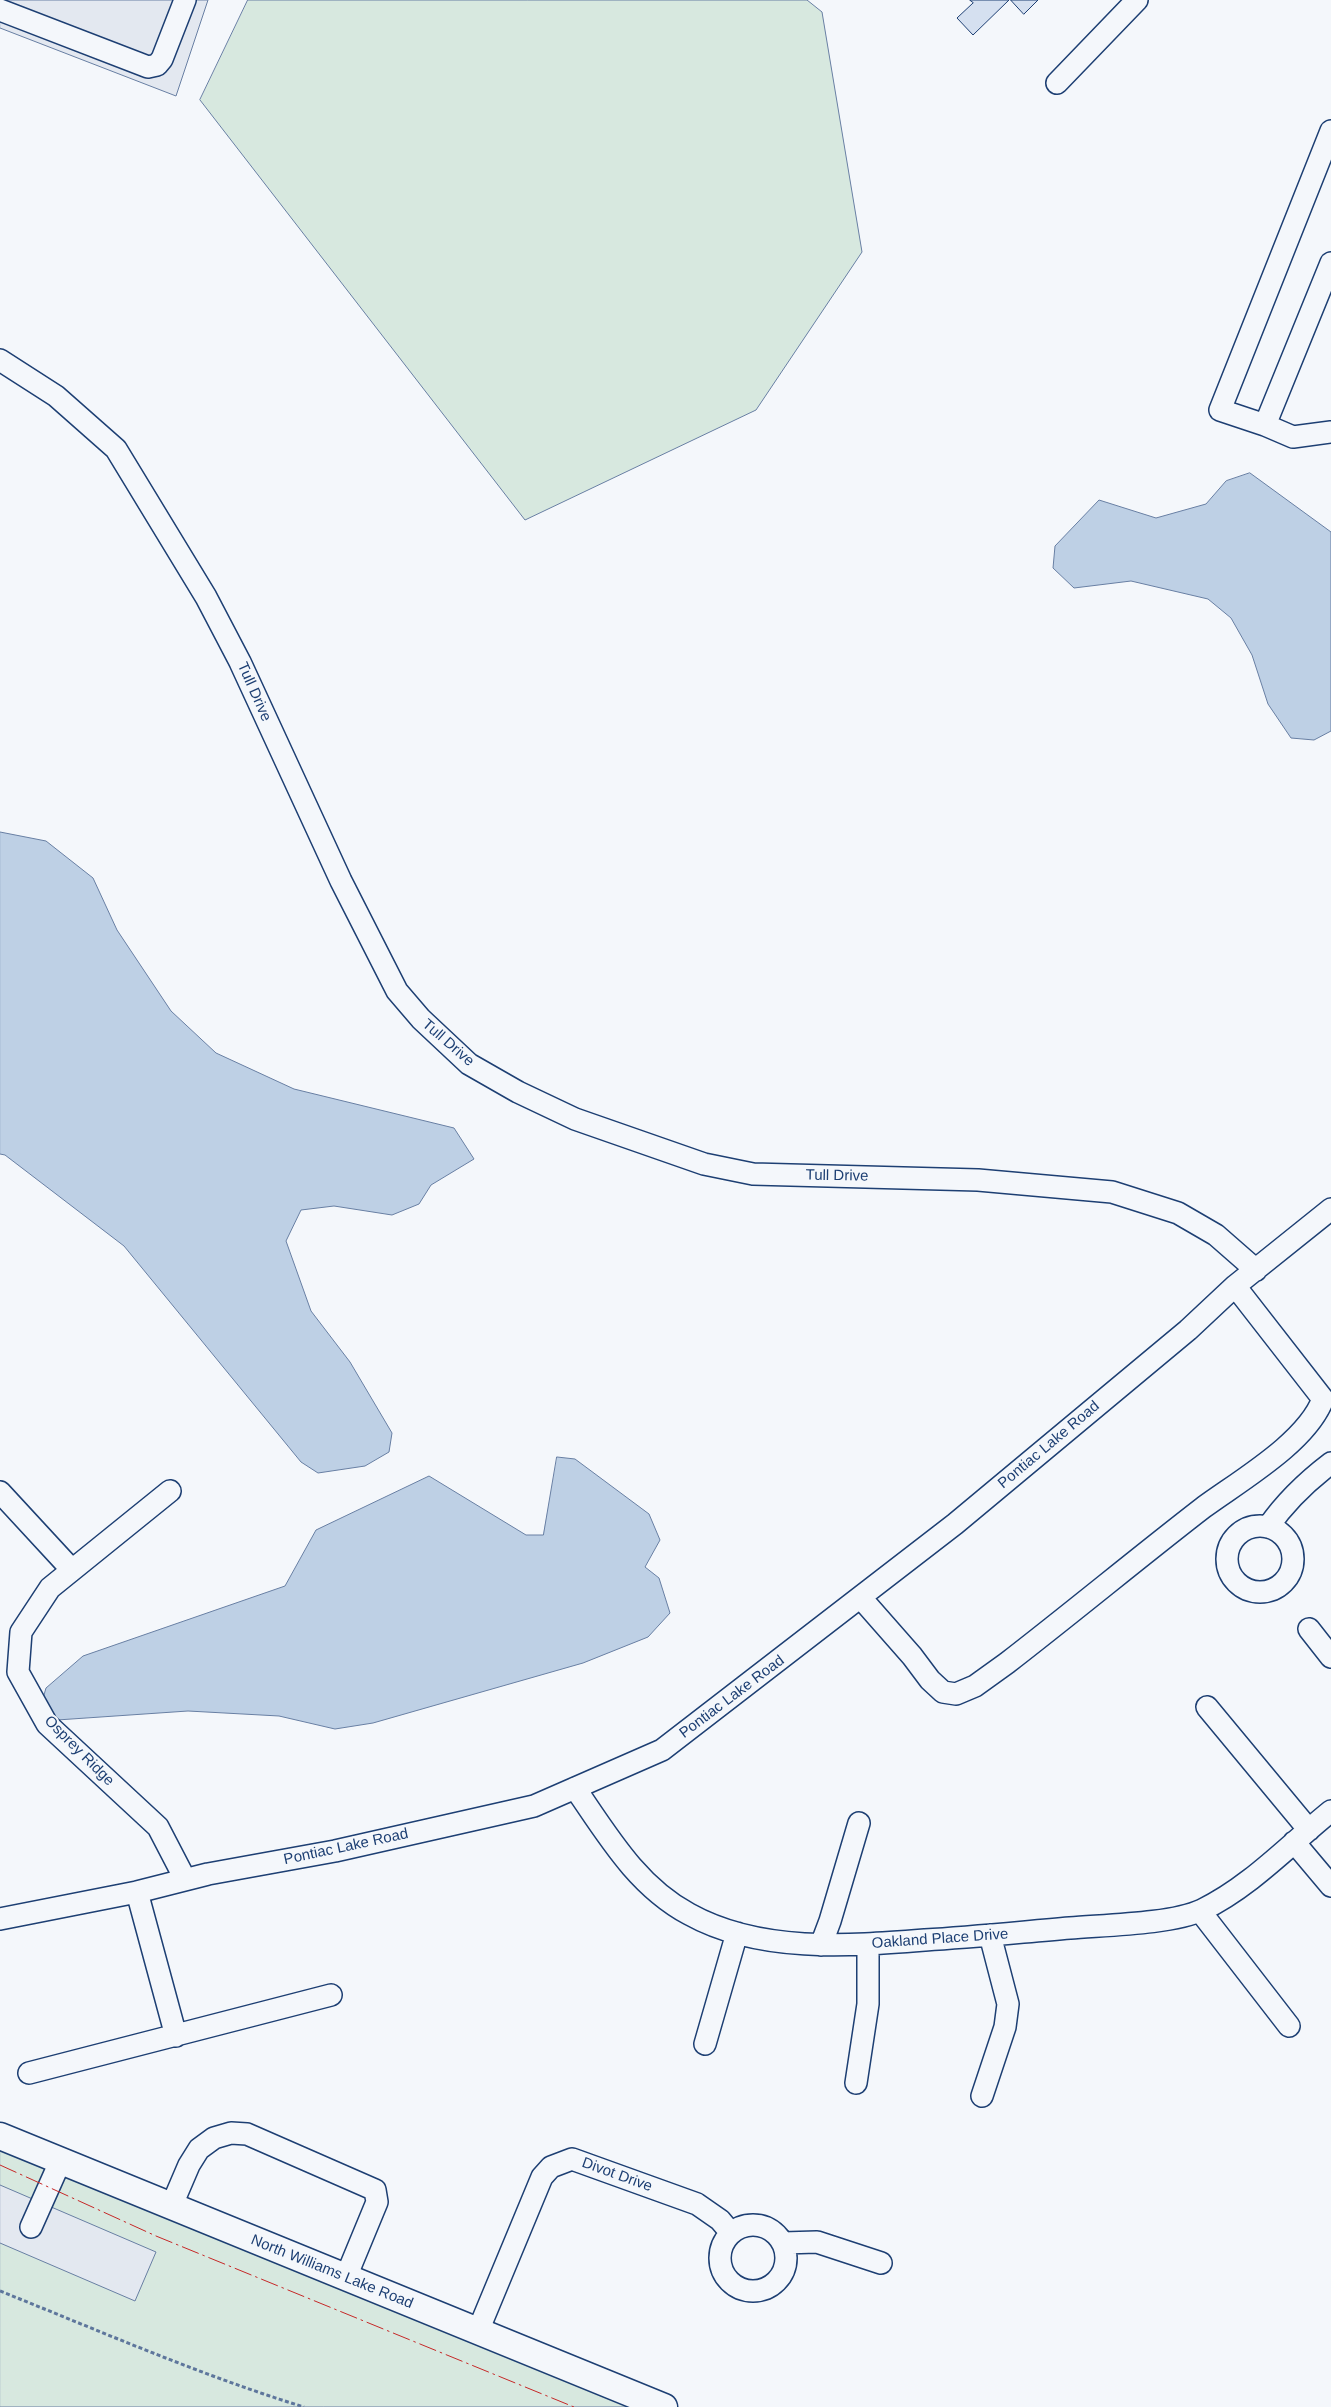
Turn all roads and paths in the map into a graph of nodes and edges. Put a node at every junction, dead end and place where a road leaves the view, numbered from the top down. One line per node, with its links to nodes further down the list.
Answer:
1 (185, 0): 3 (street)
2 (1137, 0): 4 (street)
3 (0, 10)
4 (1057, 83)
5 (1331, 131): 8 (street)
6 (1331, 263): 8 (street)
7 (0, 360): 11 (street, Tull Drive)
8 (1265, 425): 9 (street)
9 (1331, 432)
10 (1331, 1209): 11 (street, Pontiac Lake Road)
11 (1256, 1270): 12 (street, Pontiac Lake Road)
12 (1235, 1286): 13 (street); 19 (street, Pontiac Lake Road)
13 (1327, 1396): 19 (street)
14 (1331, 1462): 17 (street)
15 (170, 1491): 18 (street, Osprey Ridge)
16 (0, 1492): 18 (street)
17 (1268, 1527)
18 (72, 1570): 27 (street, Osprey Ridge)
19 (861, 1598): 23 (street, Pontiac Lake Road)
20 (1309, 1629): 21 (street)
21 (1331, 1657)
22 (1207, 1707): 26 (street)
23 (576, 1788): 27 (street, Pontiac Lake Road); 32 (street, Oakland Place Drive)
24 (1331, 1811): 26 (street, Oakland Place Drive)
25 (859, 1823): 34 (street)
26 (1301, 1836): 28 (street); 30 (street, Oakland Place Drive)
27 (185, 1880): 29 (street, Pontiac Lake Road)
28 (1331, 1886)
29 (138, 1892): 31 (street, Pontiac Lake Road); 38 (street)
30 (1200, 1911): 33 (street, Oakland Place Drive); 37 (street)
31 (0, 1920)
32 (737, 1933): 34 (street, Oakland Place Drive); 39 (street)
33 (990, 1935): 35 (street, Oakland Place Drive); 42 (street)
34 (821, 1944): 35 (street, Oakland Place Drive)
35 (868, 1944): 41 (street)
36 (331, 1995): 38 (street)
37 (1289, 2026)
38 (176, 2036): 40 (street)
39 (705, 2044)
40 (29, 2073)
41 (856, 2083)
42 (982, 2096)
43 (0, 2136): 44 (main road, North Williams Lake Road)
44 (60, 2162): 45 (main road, North Williams Lake Road); 46 (street)
45 (171, 2207): 50 (main road, North Williams Lake Road); 50 (street)
46 (31, 2228)
47 (731, 2233): 48 (street); 48 (street); 52 (street, Divot Drive)
48 (783, 2243): 49 (street)
49 (881, 2263)
50 (346, 2277): 52 (main road, North Williams Lake Road)
51 (0, 2291): 53 (path)
52 (478, 2331): 54 (main road, North Williams Lake Road)
53 (304, 2407)
54 (664, 2407)

